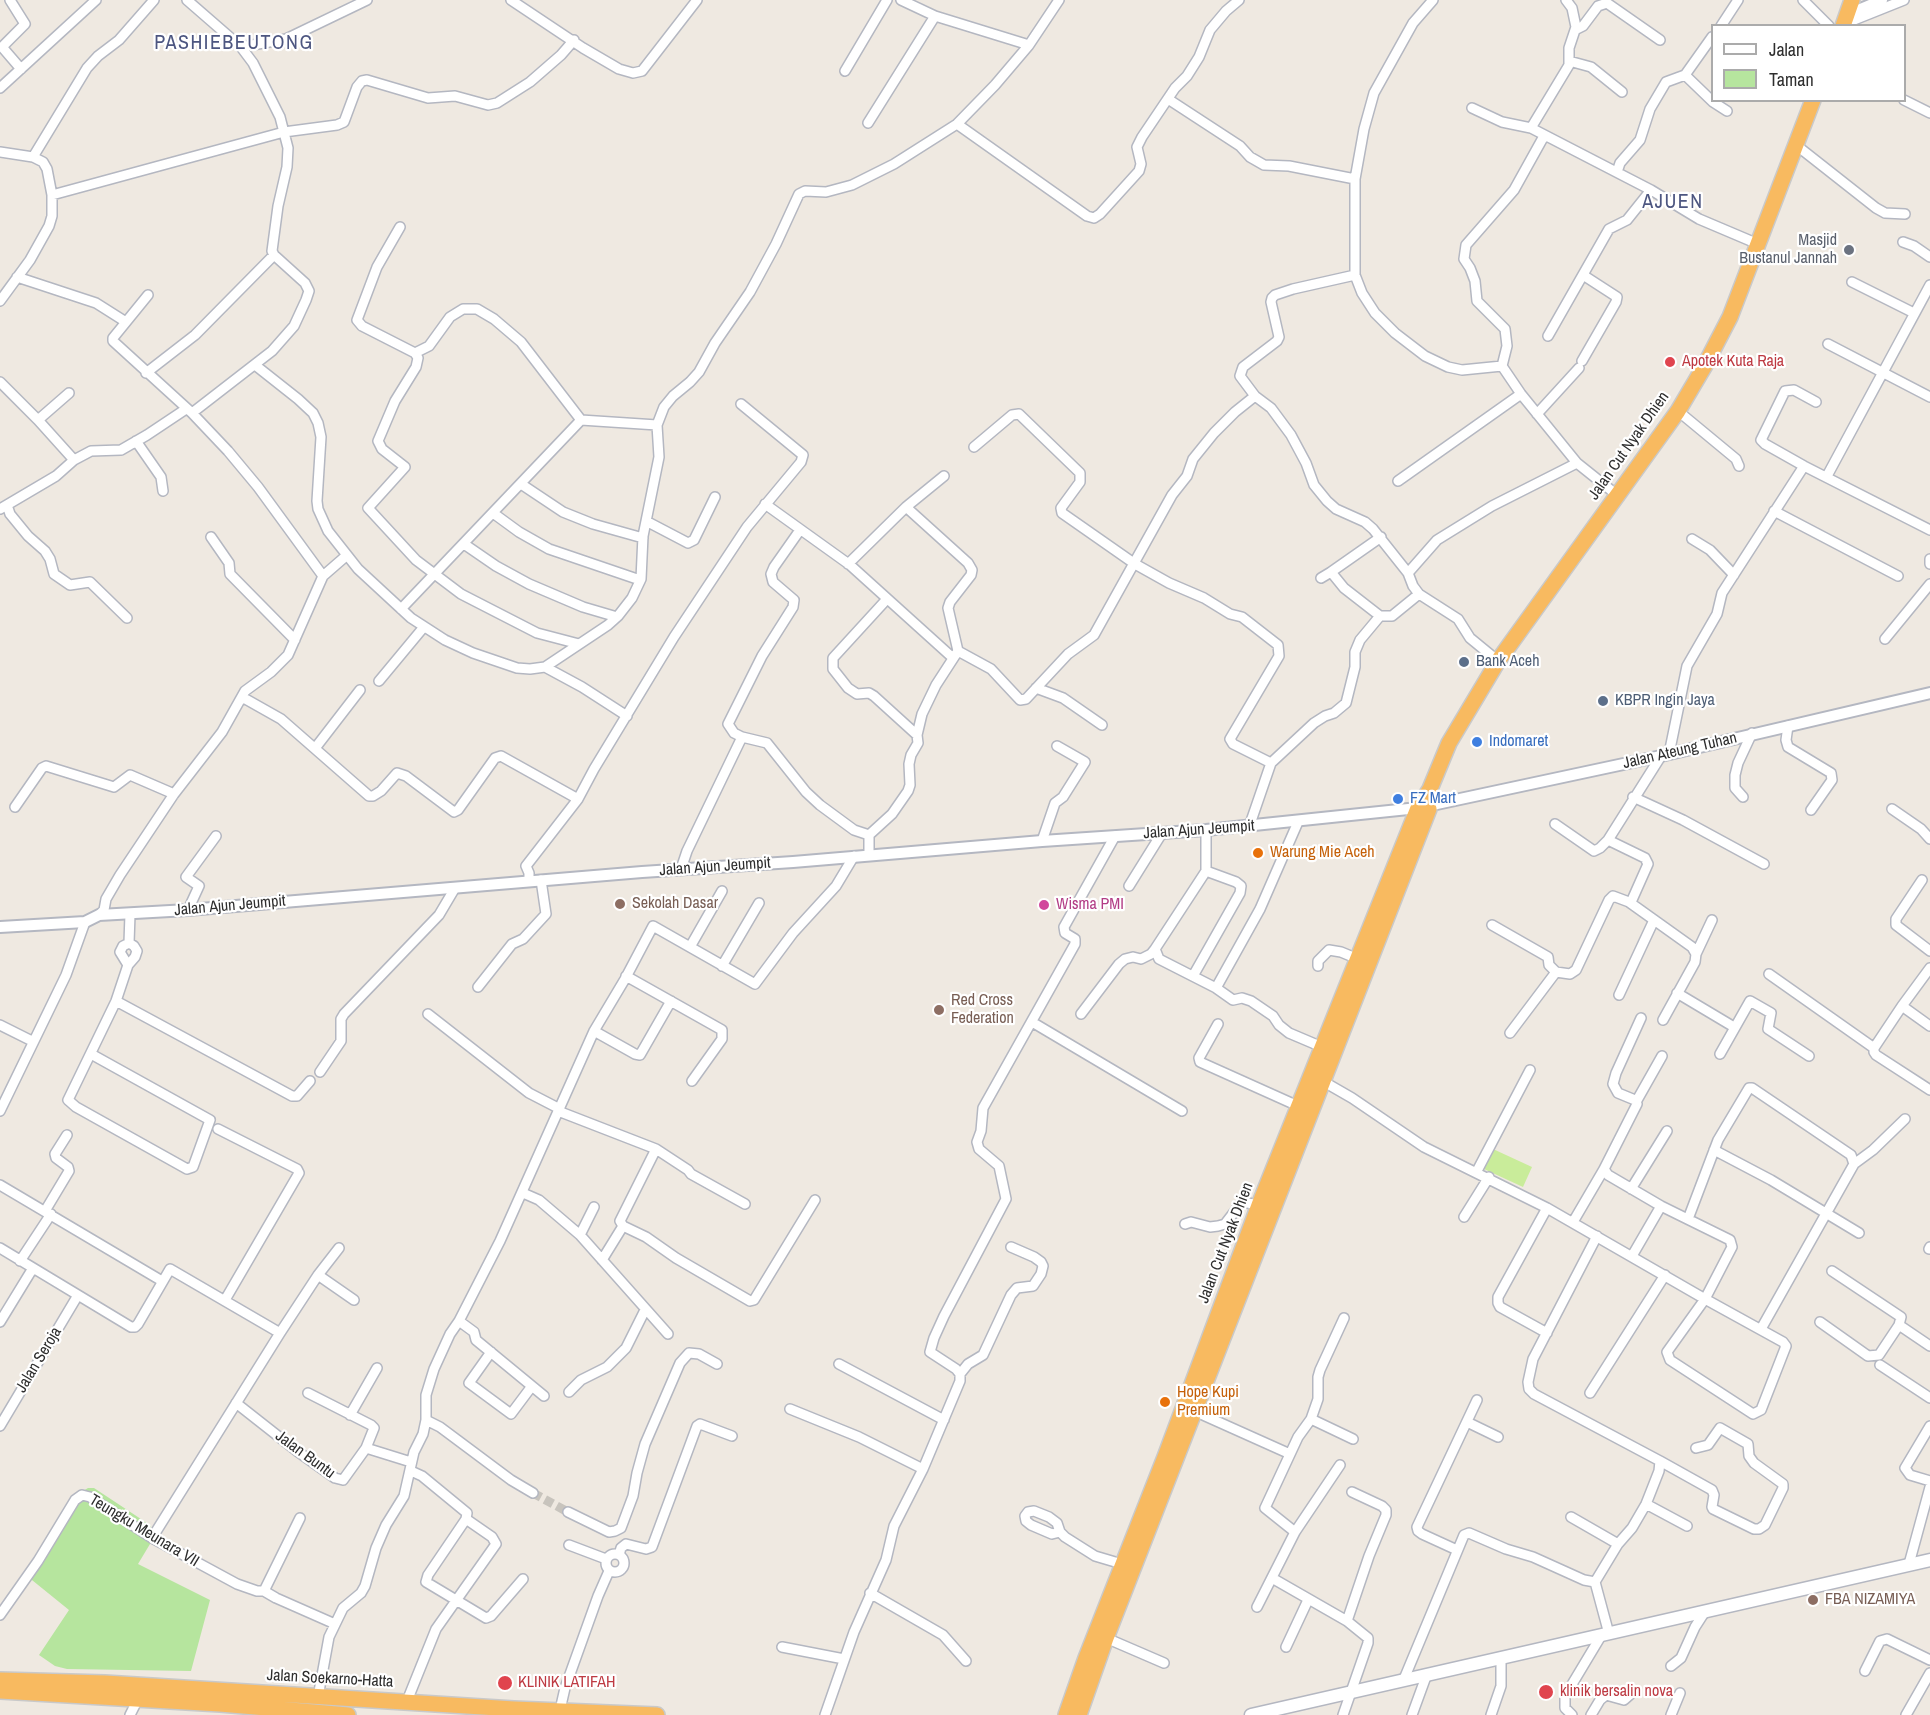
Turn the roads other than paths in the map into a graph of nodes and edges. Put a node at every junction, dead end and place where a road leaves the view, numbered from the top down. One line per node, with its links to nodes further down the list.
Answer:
1 (10, 0): 29 (street)
2 (96, 0): 29 (street)
3 (154, 0): 49 (street)
4 (187, 0): 27 (street)
5 (367, 0): 27 (street)
6 (511, 0): 23 (street)
7 (698, 0): 23 (street)
8 (887, 0): 30 (street)
9 (901, 0): 19 (street)
10 (1059, 0): 26 (street)
11 (1239, 0): 34 (street)
12 (1433, 0): 51 (street)
13 (1566, 0): 22 (street)
14 (1738, 0): 21 (street)
15 (1803, 0): 20 (street)
16 (1852, 0): 20 (highway)
17 (1882, 0): 20 (street)
18 (1904, 0): 20 (street)
19 (935, 16): 26 (street); 42 (street)
20 (1841, 23)
21 (1722, 24)
22 (1575, 30): 24 (street); 28 (street)
23 (574, 40): 45 (street)
24 (1660, 40)
25 (1711, 40): 31 (street)
26 (1029, 45): 43 (street)
27 (241, 46): 45 (street)
28 (1569, 60): 33 (street); 44 (street)
29 (21, 69): 32 (street)
30 (844, 71)
31 (1685, 75): 35 (street); 50 (street)
32 (0, 88)
33 (1622, 92)
34 (1168, 99): 43 (street); 51 (street)
35 (1711, 100)
36 (1906, 101): 41 (street)
37 (1713, 102): 40 (street)
38 (1812, 102): 47 (highway, Jalan Cut Nyak Dhien)
39 (1472, 108): 44 (street)
40 (1727, 111)
41 (1930, 113)
42 (868, 123)
43 (957, 124): 88 (street)
44 (1531, 129): 46 (street)
45 (283, 130): 53 (street); 58 (street)
46 (1544, 136): 50 (street); 73 (street)
47 (1796, 145): 54 (street); 57 (highway, Jalan Cut Nyak Dhien)
48 (0, 152): 49 (street)
49 (33, 157): 53 (street)
50 (1617, 172): 52 (street)
51 (1354, 179): 60 (street)
52 (1651, 190): 57 (street); 61 (street)
53 (52, 195): 62 (street)
54 (1905, 214)
55 (400, 227): 71 (street)
56 (1904, 242): 59 (street)
57 (1758, 244): 84 (highway, Jalan Cut Nyak Dhien)
58 (274, 255): 72 (street); 74 (street)
59 (1930, 257)
60 (1355, 275): 73 (street); 79 (street)
61 (1583, 275): 69 (street); 85 (street)
62 (17, 277): 66 (street); 68 (street)
63 (1852, 282): 67 (street)
64 (1930, 285): 67 (street)
65 (148, 295): 68 (street)
66 (0, 301)
67 (1914, 313): 75 (street)
68 (126, 322): 74 (street)
69 (1548, 336)
70 (1828, 344): 75 (street)
71 (416, 353): 87 (street); 123 (street)
72 (255, 365): 83 (street); 115 (street)
73 (1502, 366): 78 (street)
74 (146, 372): 83 (street)
75 (1881, 372): 80 (street); 96 (street)
76 (0, 382): 86 (street)
77 (69, 393): 86 (street)
78 (1521, 394): 85 (street); 97 (street)
79 (1255, 396): 111 (street); 118 (street)
80 (1930, 397)
81 (1816, 402): 94 (street)
82 (741, 404): 102 (street)
83 (189, 411): 89 (street); 124 (street)
84 (1678, 411): 93 (street); 100 (highway, Jalan Cut Nyak Dhien)
85 (1537, 414): 92 (street)
86 (38, 420): 91 (street)
87 (581, 420): 88 (street); 98 (street)
88 (657, 425): 107 (street)
89 (136, 441): 91 (street); 99 (street)
90 (974, 447): 118 (street)
91 (74, 460): 103 (street)
92 (1577, 463): 100 (street); 121 (street)
93 (1739, 466)
94 (1804, 466): 96 (street); 105 (street)
95 (944, 476): 104 (street)
96 (1827, 476): 109 (street)
97 (1398, 481)
98 (521, 484): 106 (street); 112 (street)
99 (163, 491)
100 (1617, 495): 140 (highway, Jalan Cut Nyak Dhien)
101 (716, 497): 107 (street)
102 (765, 504): 108 (street); 147 (street)
103 (4, 507): 134 (street)
104 (906, 507): 117 (street); 139 (street)
105 (1774, 510): 122 (street); 125 (street)
106 (493, 513): 114 (street); 127 (street)
107 (646, 521): 112 (street)
108 (800, 530): 117 (street); 152 (street)
109 (1930, 530)
110 (211, 537): 137 (street)
111 (1381, 537): 120 (street); 121 (street)
112 (643, 538): 127 (street)
113 (1692, 539): 122 (street)
114 (464, 544): 123 (street); 133 (street)
115 (346, 556): 124 (street); 131 (street)
116 (1930, 559): 119 (street)
117 (848, 564): 130 (street)
118 (1135, 564): 143 (street); 156 (street)
119 (1930, 564)
120 (1331, 572): 126 (street); 132 (street)
121 (1408, 573): 129 (street)
122 (1734, 574): 155 (street)
123 (434, 575): 131 (street); 138 (street)
124 (323, 576): 137 (street)
125 (1898, 576)
126 (1321, 578)
127 (640, 580): 133 (street)
128 (1930, 584): 136 (street)
129 (1419, 594): 132 (street); 140 (street)
130 (887, 598): 139 (street); 151 (street)
131 (401, 609): 135 (street)
132 (1380, 616): 156 (street)
133 (616, 617): 138 (street)
134 (127, 618)
135 (423, 628): 141 (street); 142 (street)
136 (1885, 639)
137 (295, 640): 146 (street)
138 (579, 644): 141 (street)
139 (956, 654): 143 (street); 151 (street)
140 (1498, 661): 162 (highway, Jalan Cut Nyak Dhien)
141 (545, 667): 147 (street)
142 (379, 681)
143 (1036, 688): 148 (street)
144 (360, 690): 154 (street)
145 (1930, 693): 149 (street, Jalan Ateung Tuhan)
146 (242, 697): 154 (street); 157 (street)
147 (627, 716): 160 (street)
148 (1102, 725)
149 (1788, 726): 150 (street, Jalan Ateung Tuhan); 164 (street)
150 (1752, 733): 155 (street, Jalan Ateung Tuhan); 159 (street)
151 (917, 735): 171 (street)
152 (742, 737): 171 (street); 179 (street)
153 (1058, 746): 175 (street)
154 (316, 747): 160 (street)
155 (1665, 755): 158 (street); 162 (street, Jalan Ateung Tuhan)
156 (1270, 763): 167 (street)
157 (174, 794): 161 (street); 190 (street)
158 (1634, 797): 174 (street); 178 (street)
159 (1743, 797)
160 (578, 799): 183 (street)
161 (15, 807)
162 (1424, 807): 165 (street, Jalan Ajun Jeumpit); 201 (highway, Jalan Cut Nyak Dhien); 236 (highway, Jalan Cut Nyak Dhien)
163 (1892, 809): 173 (street)
164 (1811, 810)
165 (1298, 822): 167 (street, Jalan Ajun Jeumpit); 210 (street)
166 (1556, 824): 174 (street)
167 (1249, 826): 168 (street, Jalan Ajun Jeumpit)
168 (1206, 830): 169 (street, Jalan Ajun Jeumpit); 180 (street)
169 (1162, 833): 172 (street, Jalan Ajun Jeumpit); 184 (street)
170 (216, 836): 189 (street)
171 (869, 836): 176 (street)
172 (1115, 836): 175 (street, Jalan Ajun Jeumpit); 220 (street)
173 (1930, 839)
174 (1608, 840): 187 (street)
175 (1042, 841): 176 (street, Jalan Ajun Jeumpit)
176 (869, 855): 177 (street, Jalan Ajun Jeumpit)
177 (854, 856): 179 (street, Jalan Ajun Jeumpit); 202 (street)
178 (1764, 864)
179 (681, 869): 181 (street, Jalan Ajun Jeumpit)
180 (1206, 871): 198 (street); 208 (street)
181 (542, 880): 183 (street, Jalan Ajun Jeumpit); 209 (street)
182 (1922, 880): 199 (street)
183 (529, 881): 185 (street, Jalan Ajun Jeumpit)
184 (1129, 886)
185 (455, 888): 189 (street, Jalan Ajun Jeumpit); 235 (street)
186 (722, 891): 197 (street)
187 (1629, 902): 192 (street); 205 (street)
188 (759, 903): 202 (street)
189 (188, 910): 191 (street, Jalan Ajun Jeumpit)
190 (102, 912): 191 (street, Jalan Ajun Jeumpit); 194 (street, Jalan Ajun Jeumpit)
191 (130, 914): 213 (street)
192 (1654, 920): 200 (street); 212 (street)
193 (1712, 920): 200 (street)
194 (85, 922): 196 (street, Jalan Ajun Jeumpit); 227 (street)
195 (1492, 925): 205 (street)
196 (0, 927)
197 (690, 947): 202 (street); 207 (street)
198 (1155, 949): 208 (street); 217 (street)
199 (1930, 951)
200 (1696, 954): 211 (street)
201 (1358, 958): 203 (street); 228 (highway, Jalan Cut Nyak Dhien)
202 (722, 966)
203 (1318, 966)
204 (1930, 968): 215 (street)
205 (1556, 972): 226 (street)
206 (1769, 974): 229 (street)
207 (626, 976): 214 (street); 225 (street)
208 (1193, 976): 210 (street)
209 (478, 987)
210 (1216, 988): 228 (street)
211 (1677, 993): 219 (street); 224 (street)
212 (1618, 995)
213 (116, 1001): 230 (street); 237 (street)
214 (671, 1001): 225 (street); 238 (street)
215 (1902, 1006): 223 (street); 229 (street)
216 (428, 1014): 242 (street)
217 (1082, 1014)
218 (1641, 1018): 240 (street)
219 (1663, 1020)
220 (1032, 1022): 244 (street); 305 (street)
221 (1218, 1024): 241 (street)
222 (0, 1025): 227 (street)
223 (1930, 1026)
224 (1734, 1027): 231 (street); 233 (street)
225 (594, 1031): 242 (street)
226 (1509, 1033)
227 (32, 1041): 243 (street)
228 (1322, 1047): 236 (highway, Jalan Cut Nyak Dhien)
229 (1874, 1048): 239 (street)
230 (91, 1054): 230 (street)
231 (1720, 1054)
232 (1662, 1056): 240 (street)
233 (1809, 1056)
234 (1530, 1070): 253 (street)
235 (320, 1072)
236 (1317, 1078): 241 (highway, Jalan Cut Nyak Dhien); 253 (street); 315 (highway, Jalan Cut Nyak Dhien)
237 (310, 1081)
238 (692, 1082)
239 (1930, 1090)
240 (1636, 1102): 252 (street)
241 (1298, 1106): 260 (highway, Jalan Cut Nyak Dhien)
242 (559, 1110): 249 (street); 257 (street)
243 (0, 1111)
244 (1182, 1111)
245 (1905, 1119): 251 (street)
246 (219, 1129): 287 (street)
247 (1667, 1131): 256 (street)
248 (67, 1135): 264 (street)
249 (656, 1149): 259 (street); 270 (street)
250 (1714, 1150): 251 (street); 265 (street); 267 (street)
251 (1854, 1164): 265 (street)
252 (1604, 1169): 256 (street); 268 (street)
253 (1477, 1171): 254 (street)
254 (1489, 1178): 263 (street); 266 (street)
255 (0, 1185): 264 (street)
256 (1631, 1189): 261 (street)
257 (523, 1192): 272 (street); 292 (street)
258 (815, 1200): 270 (street)
259 (745, 1204)
260 (1259, 1205): 269 (street); 352 (highway, Jalan Cut Nyak Dhien)
261 (1661, 1206): 267 (street); 277 (street)
262 (594, 1207): 272 (street)
263 (1547, 1208): 268 (street); 297 (street)
264 (48, 1213): 278 (street); 284 (street)
265 (1826, 1214): 271 (street); 295 (street)
266 (1464, 1217)
267 (1688, 1220): 286 (street)
268 (1573, 1222): 273 (street)
269 (1185, 1224)
270 (623, 1226): 279 (street)
271 (1860, 1233)
272 (580, 1234): 279 (street)
273 (1597, 1236): 277 (street); 297 (street)
274 (1011, 1247): 305 (street)
275 (0, 1248): 278 (street)
276 (339, 1248): 282 (street)
277 (1632, 1256): 283 (street)
278 (20, 1260): 280 (street)
279 (602, 1260): 289 (street)
280 (33, 1268): 285 (street); 290 (street)
281 (1832, 1270): 294 (street)
282 (318, 1275): 288 (street); 296 (street)
283 (1665, 1275): 286 (street); 308 (street)
284 (162, 1281): 285 (street); 287 (street)
285 (78, 1295): 321 (street, Jalan Seroja)
286 (1705, 1299): 295 (street); 295 (street)
287 (225, 1300): 296 (street)
288 (354, 1300)
289 (645, 1310): 298 (street); 307 (street)
290 (1, 1317)
291 (1344, 1318): 317 (street)
292 (459, 1321): 300 (street); 318 (street)
293 (1820, 1322): 294 (street)
294 (1899, 1325): 299 (street)
295 (1761, 1329)
296 (280, 1333): 313 (street)
297 (1547, 1333): 329 (street)
298 (668, 1334)
299 (1930, 1346)
300 (491, 1352): 306 (street); 306 (street)
301 (717, 1364): 338 (street)
302 (839, 1364): 319 (street)
303 (1880, 1365): 311 (street)
304 (377, 1368): 316 (street)
305 (960, 1374): 319 (street)
306 (532, 1386): 310 (street)
307 (569, 1392)
308 (1590, 1392)
309 (308, 1393): 316 (street)
310 (544, 1396)
311 (1930, 1398)
312 (1477, 1400): 320 (street)
313 (236, 1402): 326 (street, Jalan Buntu); 345 (street)
314 (790, 1408): 332 (street)
315 (1194, 1411): 328 (street); 368 (highway, Jalan Cut Nyak Dhien)
316 (350, 1415): 326 (street)
317 (1311, 1419): 325 (street); 328 (street)
318 (426, 1420): 331 (street); 336 (street)
319 (944, 1420): 332 (street)
320 (1467, 1422): 324 (street); 348 (street)
321 (0, 1426)
322 (1930, 1426): 333 (street)
323 (732, 1436): 349 (street)
324 (1498, 1437)
325 (1353, 1439)
326 (366, 1448): 331 (street)
327 (1696, 1448): 329 (street)
328 (1290, 1454): 344 (street)
329 (1660, 1461): 337 (street)
330 (1340, 1465): 344 (street)
331 (411, 1467): 341 (street); 366 (street)
332 (923, 1469): 359 (street)
333 (1930, 1481)
334 (1930, 1487): 353 (street)
335 (1352, 1492): 365 (street)
336 (533, 1493)
337 (1646, 1504): 342 (street); 346 (street)
338 (568, 1512)
339 (1571, 1517): 346 (street)
340 (300, 1518): 358 (street)
341 (466, 1519): 361 (street); 361 (street)
342 (1687, 1526)
343 (1060, 1532): 352 (street)
344 (1295, 1532): 355 (street)
345 (153, 1538): 358 (street, Teungku Meunara VII); 364 (street, Teungku Meunara VII)
346 (1618, 1544): 357 (street)
347 (569, 1545): 350 (street)
348 (1457, 1550): 357 (street); 380 (street)
349 (619, 1554): 350 (street); 354 (street)
350 (606, 1559): 354 (street)
351 (1930, 1560): 353 (main road)
352 (1122, 1564): 398 (highway, Jalan Cut Nyak Dhien)
353 (1909, 1564): 363 (main road)
354 (609, 1571): 392 (street)
355 (1272, 1578): 360 (street); 362 (street)
356 (523, 1579): 361 (street)
357 (1594, 1582): 367 (street)
358 (264, 1591): 366 (street, Teungku Meunara VII)
359 (870, 1593): 371 (street); 374 (street)
360 (1308, 1600): 365 (street); 370 (street)
361 (456, 1601): 389 (street)
362 (1257, 1607)
363 (1704, 1612): 367 (main road); 376 (street)
364 (0, 1615)
365 (1347, 1621): 385 (street)
366 (335, 1624): 390 (street)
367 (1605, 1635): 372 (main road); 405 (street)
368 (1106, 1638): 375 (street); 382 (highway, Jalan Cut Nyak Dhien)
369 (782, 1647): 371 (street)
370 (1286, 1647)
371 (844, 1659): 397 (street)
372 (1501, 1659): 379 (main road); 404 (street)
373 (1930, 1660): 377 (street)
374 (966, 1661)
375 (1164, 1663)
376 (1671, 1666)
377 (1865, 1671)
378 (1930, 1673): 408 (street)
379 (1427, 1674): 380 (main road); 403 (street)
380 (1404, 1679): 385 (main road)
381 (0, 1680): 387 (highway, Jalan Soekarno-Hatta)
382 (1089, 1686): 399 (highway, Jalan Cut Nyak Dhien); 400 (highway)
383 (0, 1691): 388 (highway, Jalan Soekarno-Hatta)
384 (1633, 1692): 406 (street)
385 (1352, 1693): 401 (main road); 402 (street)
386 (1680, 1693): 407 (street)
387 (221, 1697): 388 (highway, Jalan Soekarno-Hatta); 390 (highway, Jalan Soekarno-Hatta); 391 (highway, Jalan Soekarno-Hatta)
388 (137, 1701): 394 (street)
389 (407, 1701): 390 (highway, Jalan Soekarno-Hatta); 393 (highway, Jalan Soekarno-Hatta)
390 (316, 1707): 391 (highway, Jalan Soekarno-Hatta); 395 (highway, Jalan Soekarno-Hatta)
391 (239, 1710)
392 (560, 1710): 393 (highway, Jalan Soekarno-Hatta); 396 (highway, Jalan Soekarno-Hatta)
393 (513, 1712)
394 (130, 1715)
395 (348, 1715)
396 (657, 1715)
397 (825, 1715)
398 (1066, 1715)
399 (1079, 1715)
400 (1092, 1715)
401 (1251, 1715)
402 (1343, 1715)
403 (1412, 1715)
404 (1491, 1715)
405 (1572, 1715)
406 (1591, 1715)
407 (1671, 1715)
408 (1906, 1715)

